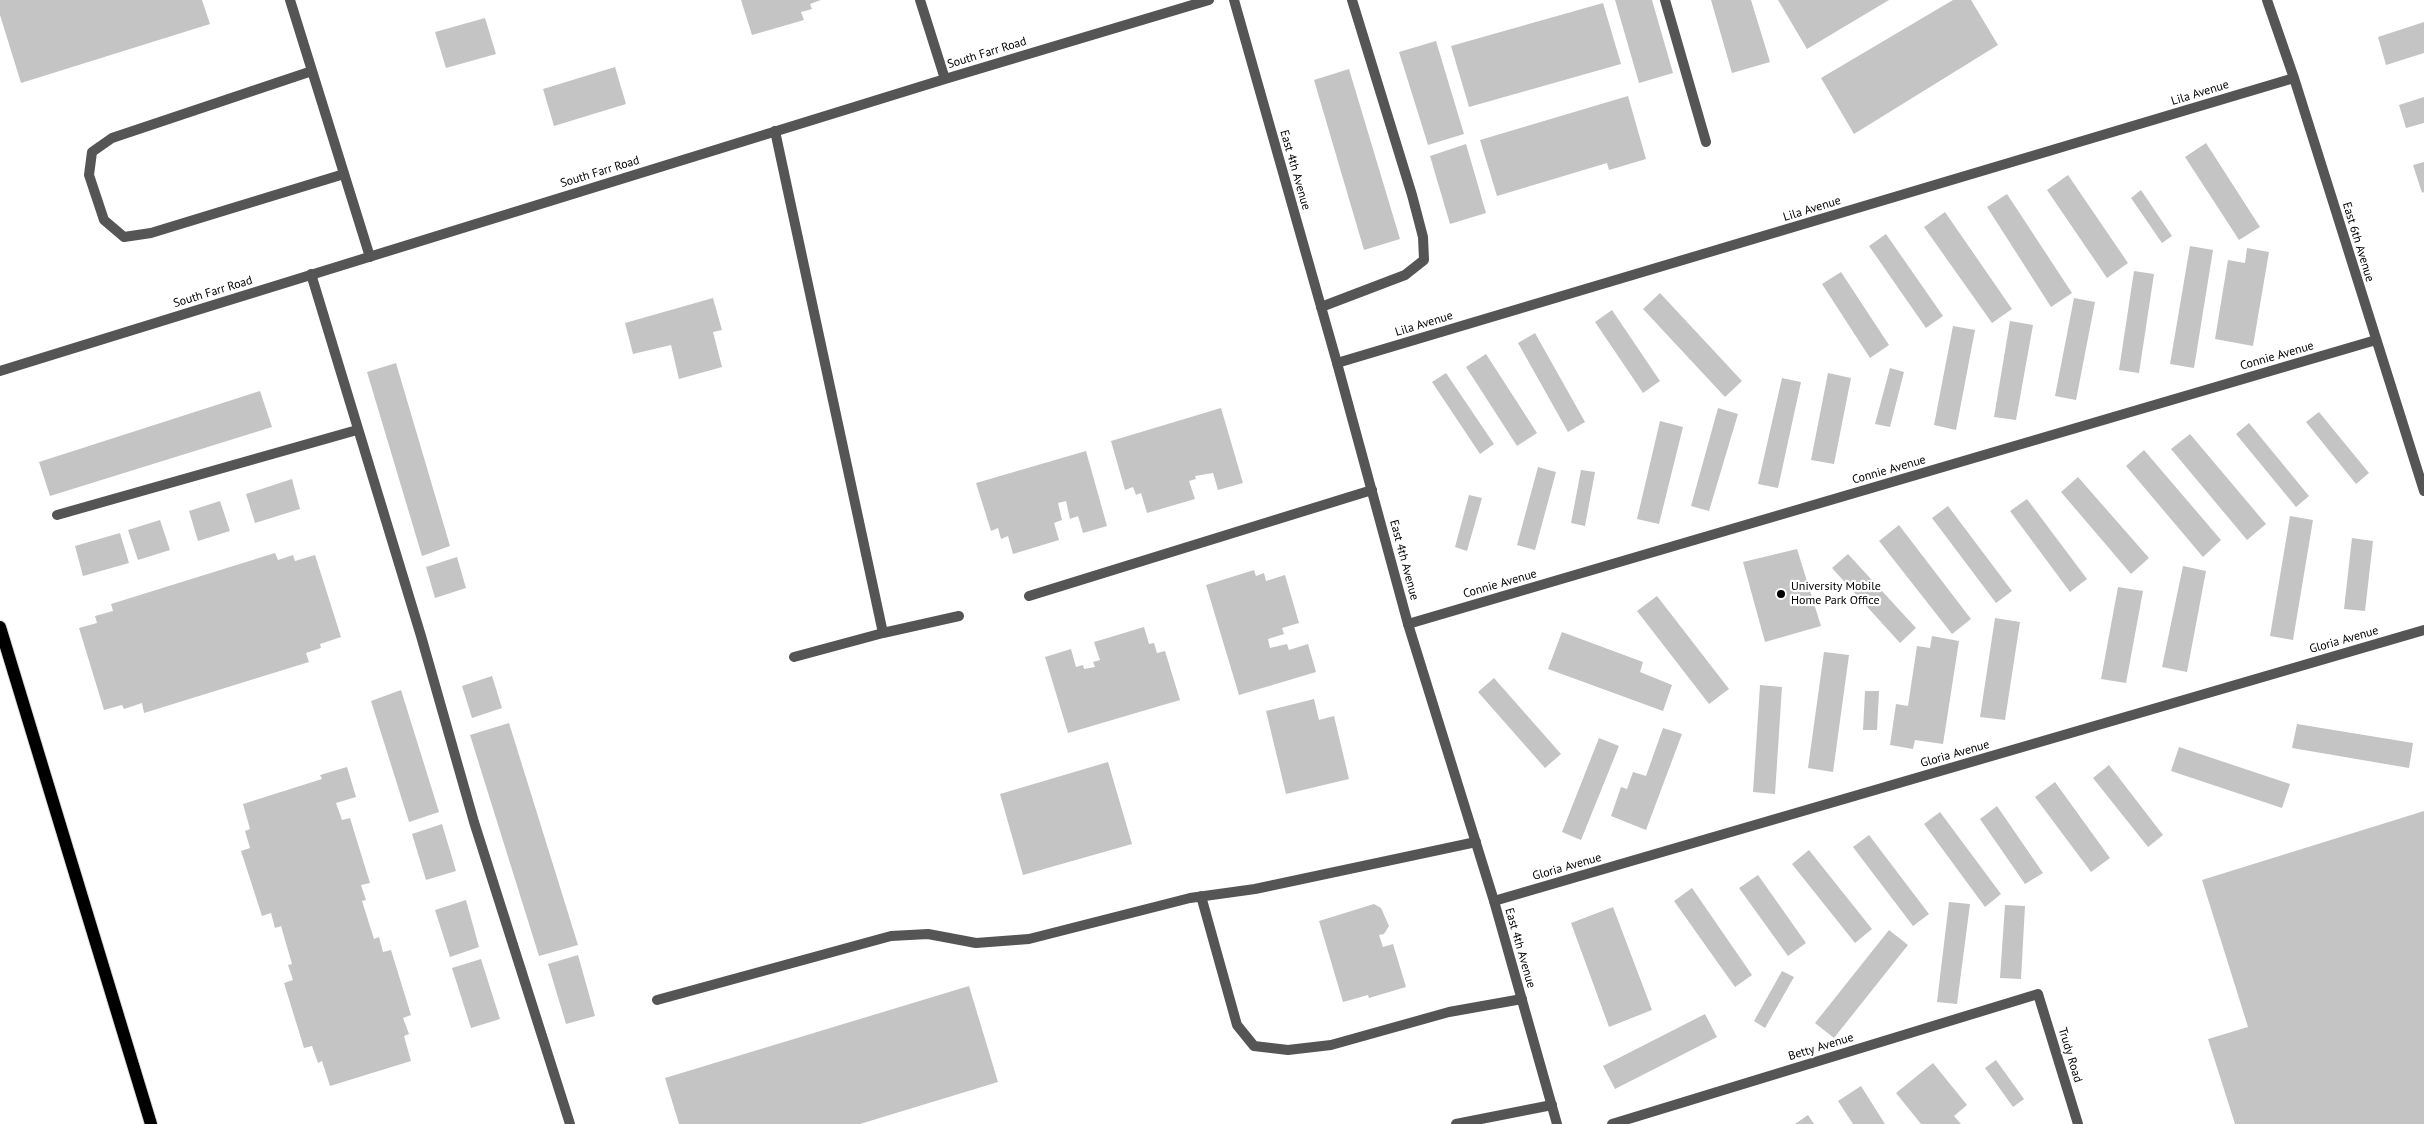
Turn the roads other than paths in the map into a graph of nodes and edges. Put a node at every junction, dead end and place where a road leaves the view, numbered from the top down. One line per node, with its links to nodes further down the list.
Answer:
1 (290, 0): 8 (street)
2 (920, 0): 10 (street)
3 (1209, 0): 10 (street, South Farr Road)
4 (1234, 0): 16 (street, East 4th Avenue)
5 (1352, 0): 16 (street)
6 (1665, 0): 12 (street)
7 (2267, 0): 9 (street, East 6th Avenue)
8 (312, 71): 13 (street); 13 (street)
9 (2294, 78): 17 (street, East 6th Avenue); 18 (street, Lila Avenue)
10 (945, 79): 11 (street, South Farr Road)
11 (775, 131): 14 (street, South Farr Road); 29 (street)
12 (1706, 142)
13 (344, 174): 14 (street)
14 (370, 257): 15 (street, South Farr Road)
15 (311, 274): 19 (street, South Farr Road); 20 (street)
16 (1322, 307): 18 (street, East 4th Avenue)
17 (2376, 340): 22 (street, East 6th Avenue); 26 (street, Connie Avenue)
18 (1338, 363): 21 (street, East 4th Avenue)
19 (0, 371)
20 (357, 430): 23 (street); 39 (street)
21 (1372, 490): 24 (street); 26 (street, East 4th Avenue)
22 (2424, 491)
23 (57, 515)
24 (1029, 596)
25 (959, 616): 29 (street)
26 (1408, 624): 31 (street, East 4th Avenue)
27 (0, 627): 38 (main road)
28 (2424, 630): 33 (street, Gloria Avenue)
29 (883, 633): 30 (street)
30 (794, 657)
31 (1476, 842): 32 (street); 33 (street, East 4th Avenue)
32 (1201, 896): 35 (street); 36 (street)
33 (1494, 901): 35 (street, East 4th Avenue)
34 (2038, 994): 42 (street, Betty Avenue); 43 (street, Trudy Road)
35 (1522, 999): 37 (street, East 4th Avenue)
36 (657, 1000)
37 (1552, 1105): 40 (street); 41 (street, East 4th Avenue)
38 (151, 1124)
39 (570, 1124)
40 (1456, 1124)
41 (1558, 1124)
42 (1612, 1124)
43 (2078, 1124)

